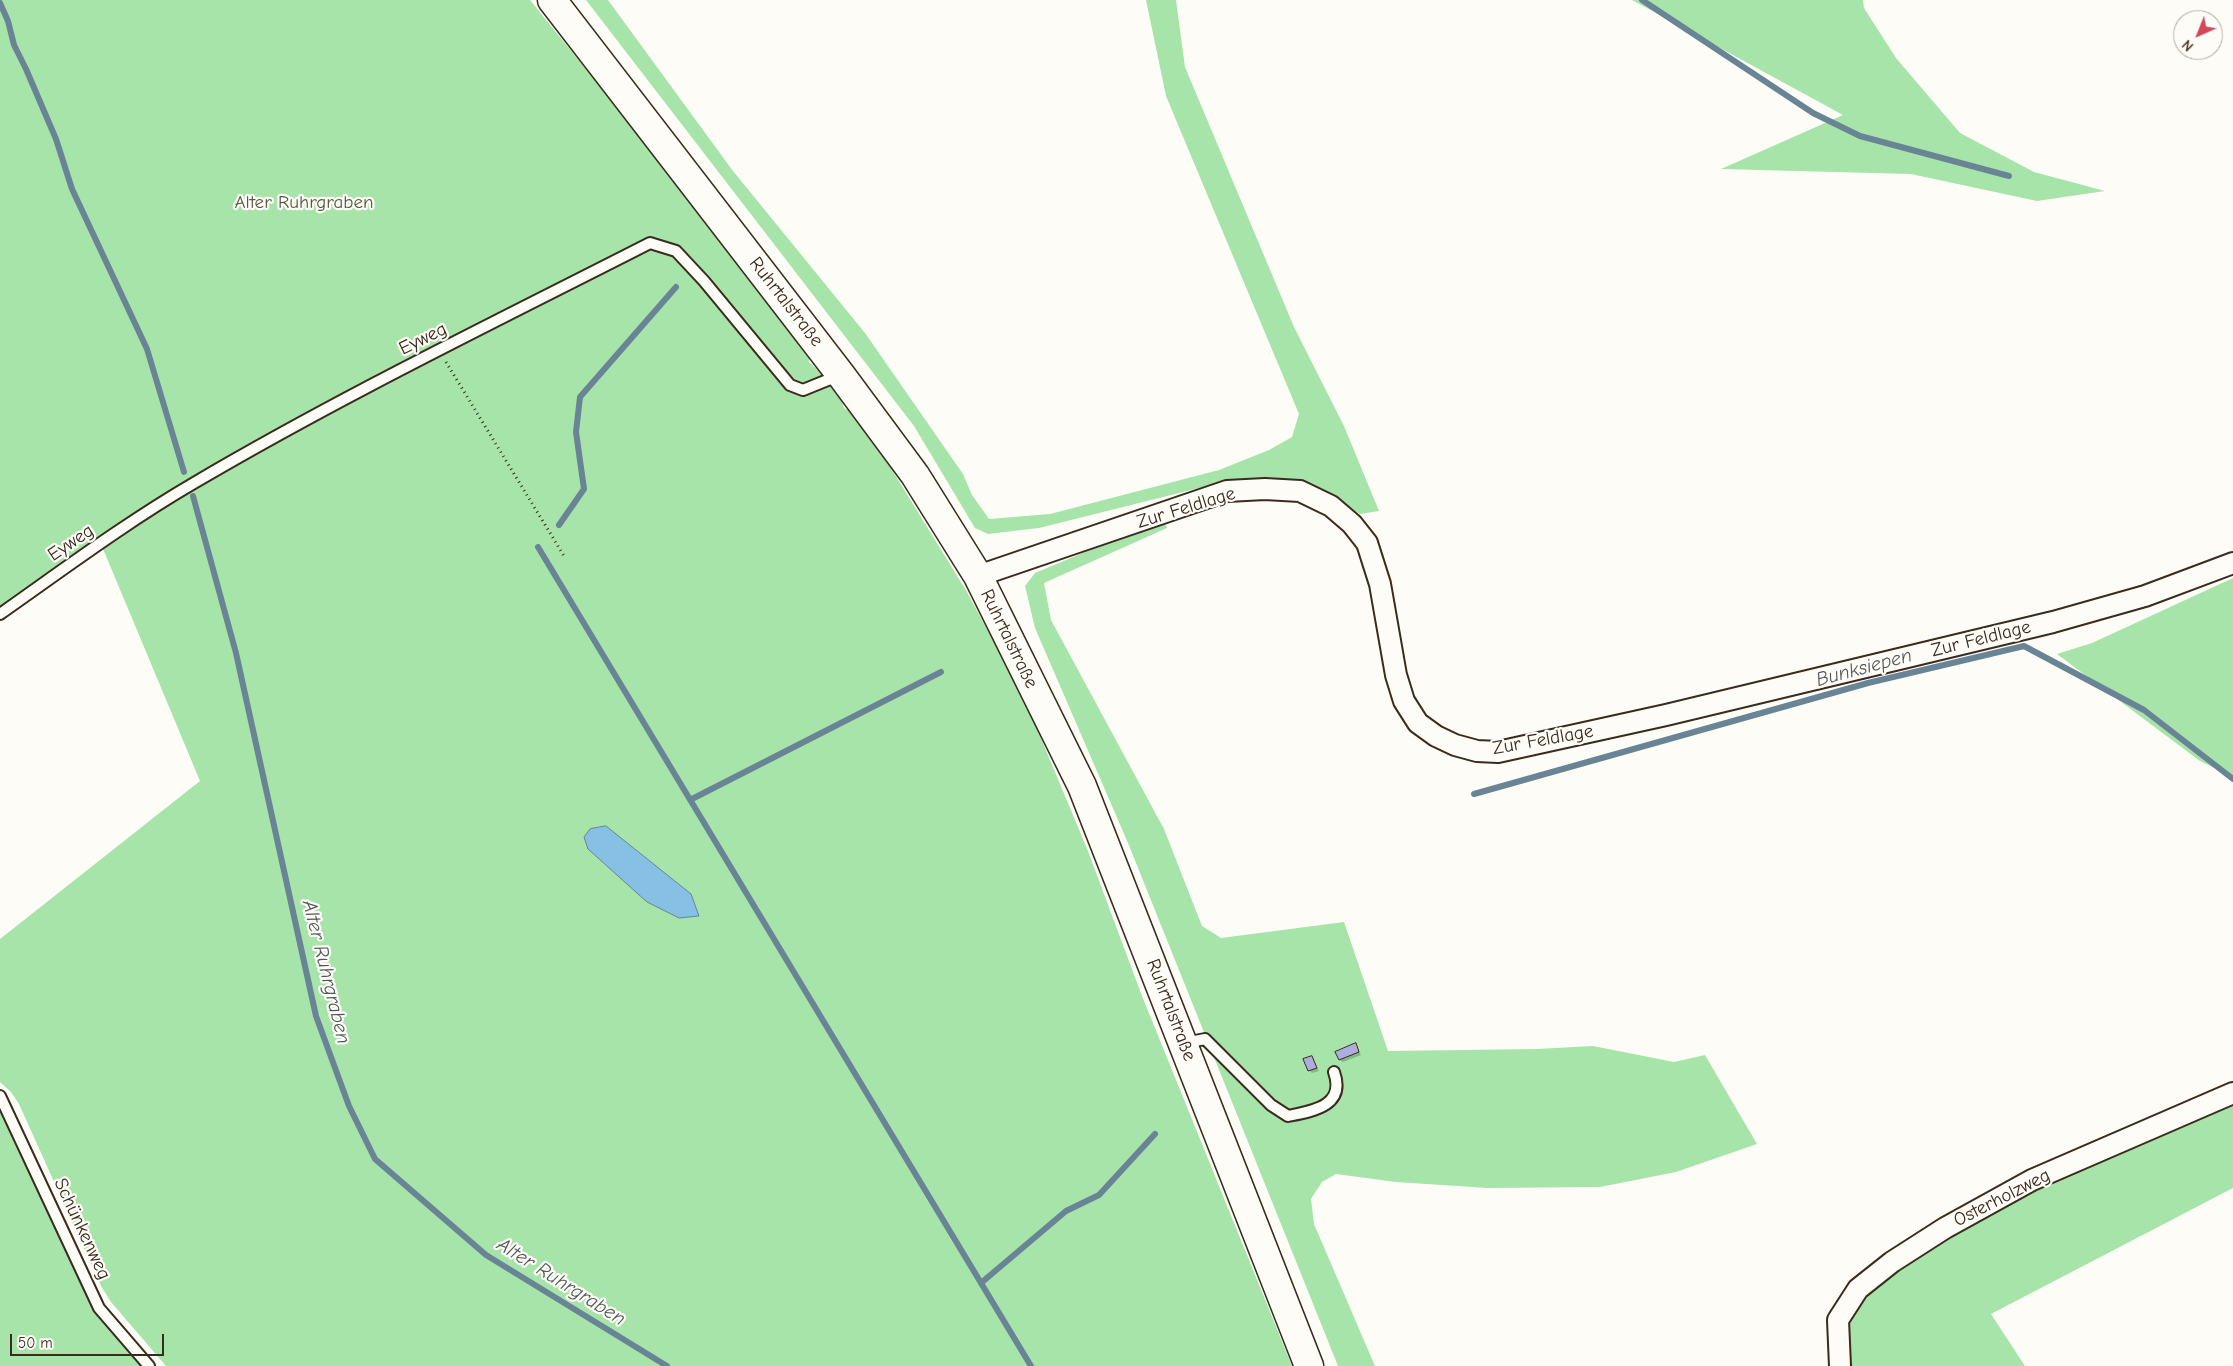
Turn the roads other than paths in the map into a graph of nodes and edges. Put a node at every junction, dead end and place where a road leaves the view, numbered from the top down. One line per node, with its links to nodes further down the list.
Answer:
1 (552, 0): 2 (main road, Ruhrtalstraße)
2 (841, 375): 4 (main road, Ruhrtalstraße); 5 (lane, Eyweg)
3 (2233, 563): 4 (street, Zur Feldlage)
4 (978, 576): 6 (main road, Ruhrtalstraße)
5 (0, 614)
6 (1184, 1043): 7 (lane); 11 (main road, Ruhrtalstraße)
7 (1334, 1072)
8 (2233, 1093): 12 (street, Osterholzweg)
9 (0, 1096): 10 (lane, Schünkenweg)
10 (150, 1366)
11 (1309, 1366)
12 (1840, 1366)

